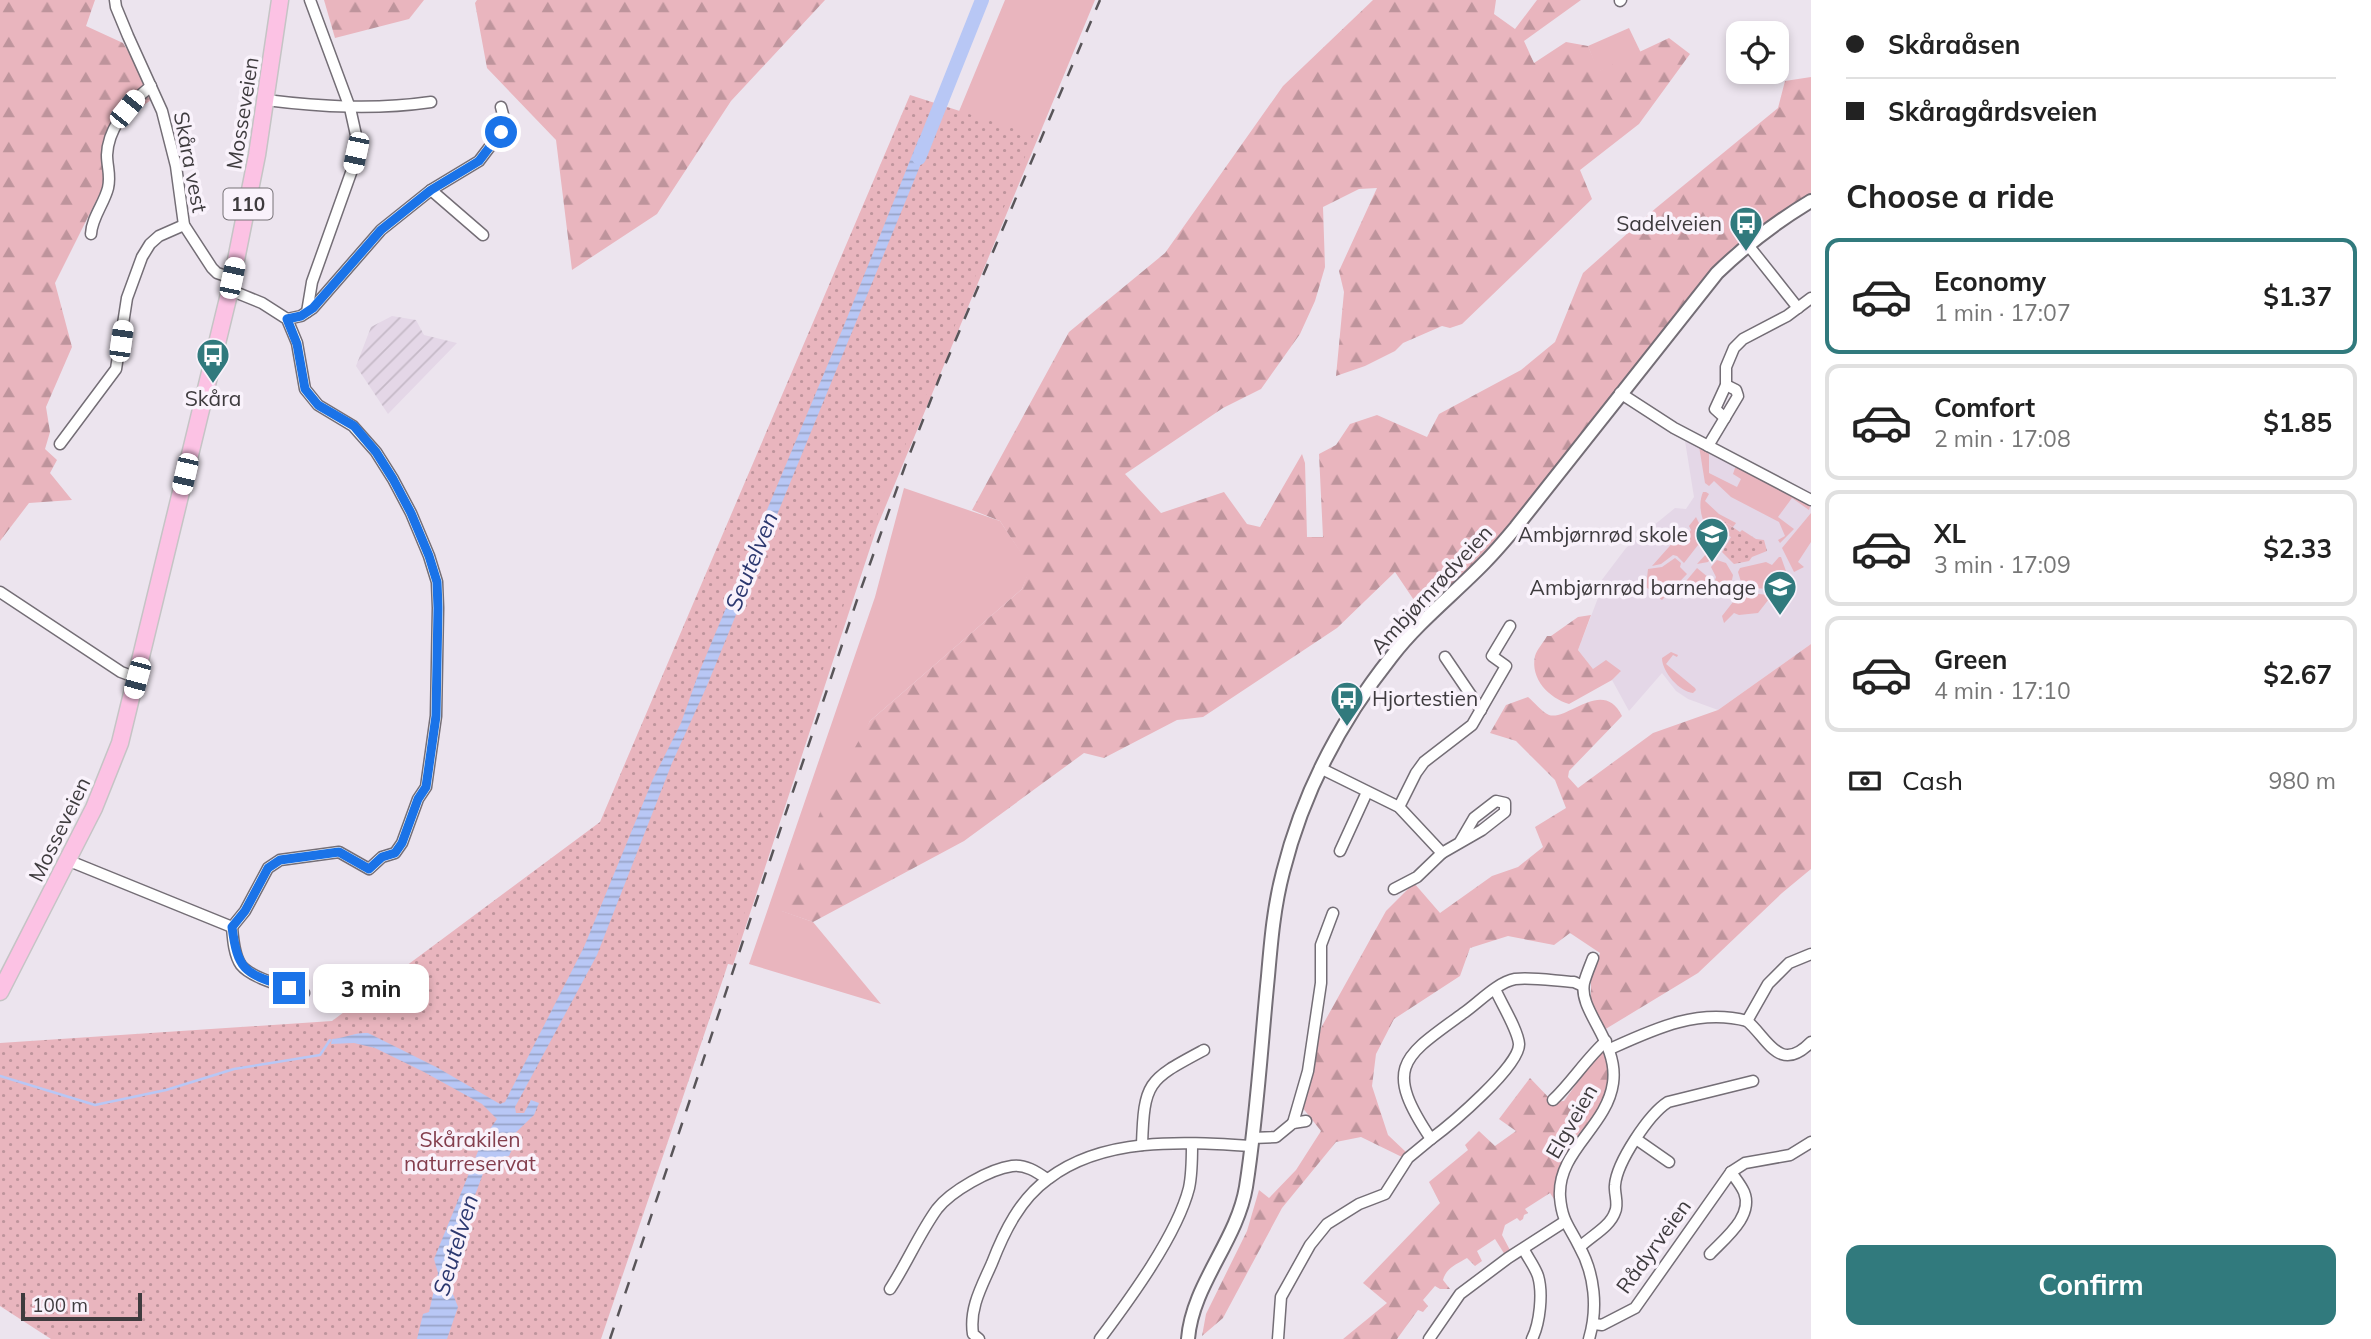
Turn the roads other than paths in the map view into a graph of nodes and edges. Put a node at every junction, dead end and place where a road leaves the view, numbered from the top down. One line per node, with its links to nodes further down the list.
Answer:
1 (115, 0): 4 (street, Skåra vest)
2 (310, 0): 8 (street)
3 (279, 1): 5 (highway, Mosseveien / 110)
4 (151, 86): 11 (street, Skåra vest); 12 (street)
5 (266, 100): 8 (street); 15 (highway, Mosseveien / 110)
6 (431, 102): 8 (street)
7 (501, 107): 9 (street)
8 (350, 108): 17 (street)
9 (431, 190): 13 (street); 17 (street)
10 (1811, 201): 14 (street, Ambjørnrødveien)
11 (184, 225): 15 (street, Skåra vest); 22 (street)
12 (91, 234)
13 (483, 235)
14 (1748, 245): 16 (street); 20 (street, Ambjørnrødveien)
15 (231, 284): 18 (street, Skåra vest); 28 (highway, Mosseveien / 110)
16 (1807, 304): 19 (street)
17 (307, 312): 18 (street)
18 (287, 319): 39 (street)
19 (1726, 385): 21 (street); 21 (street)
20 (1620, 393): 23 (street); 30 (street, Ambjørnrødveien)
21 (1725, 418): 23 (street)
22 (60, 444)
23 (1708, 446): 24 (street)
24 (1811, 500)
25 (0, 592): 28 (street)
26 (1510, 626): 29 (street)
27 (1444, 657): 29 (street)
28 (137, 678): 36 (highway, Mosseveien / 110)
29 (1481, 710): 32 (street)
30 (1320, 768): 31 (street); 56 (street, Ambjørnrødveien)
31 (1367, 792): 32 (street); 34 (street)
32 (1399, 807): 35 (street)
33 (1460, 842): 33 (street); 35 (street)
34 (1340, 851)
35 (1442, 853): 37 (street)
36 (67, 860): 39 (street); 44 (highway, Mosseveien / 110)
37 (1394, 889)
38 (1333, 914): 53 (street)
39 (232, 927): 45 (street)
40 (1811, 954): 46 (street)
41 (1594, 958): 42 (street)
42 (1583, 986): 43 (street); 48 (street, Elgveien)
43 (1495, 989): 54 (street); 54 (street)
44 (0, 992)
45 (304, 993)
46 (1747, 1021): 47 (street); 48 (street)
47 (1811, 1042)
48 (1608, 1045): 51 (street, Elgveien); 63 (street, Elgveien)
49 (1204, 1051): 59 (street)
50 (1752, 1081): 55 (street)
51 (1553, 1100)
52 (1306, 1121): 53 (street)
53 (1293, 1123): 56 (street)
54 (1431, 1139): 72 (street)
55 (1636, 1139): 60 (street); 64 (street)
56 (1251, 1142): 58 (street); 71 (street, Ambjørnrødveien)
57 (1811, 1142): 61 (street)
58 (1192, 1144): 59 (street); 70 (street)
59 (1142, 1145): 62 (street)
60 (1669, 1162)
61 (1731, 1172): 66 (street); 68 (street, Rådyrveien)
62 (1047, 1179): 67 (street); 69 (street)
63 (1564, 1222): 64 (street, Elgveien); 65 (street)
64 (1580, 1247): 68 (street, Elgveien)
65 (1524, 1250): 73 (street); 74 (street)
66 (1710, 1254)
67 (890, 1289)
68 (1594, 1324): 75 (street, Elgveien)
69 (979, 1339)
70 (1100, 1339)
71 (1188, 1339)
72 (1278, 1339)
73 (1429, 1339)
74 (1532, 1339)
75 (1589, 1339)

